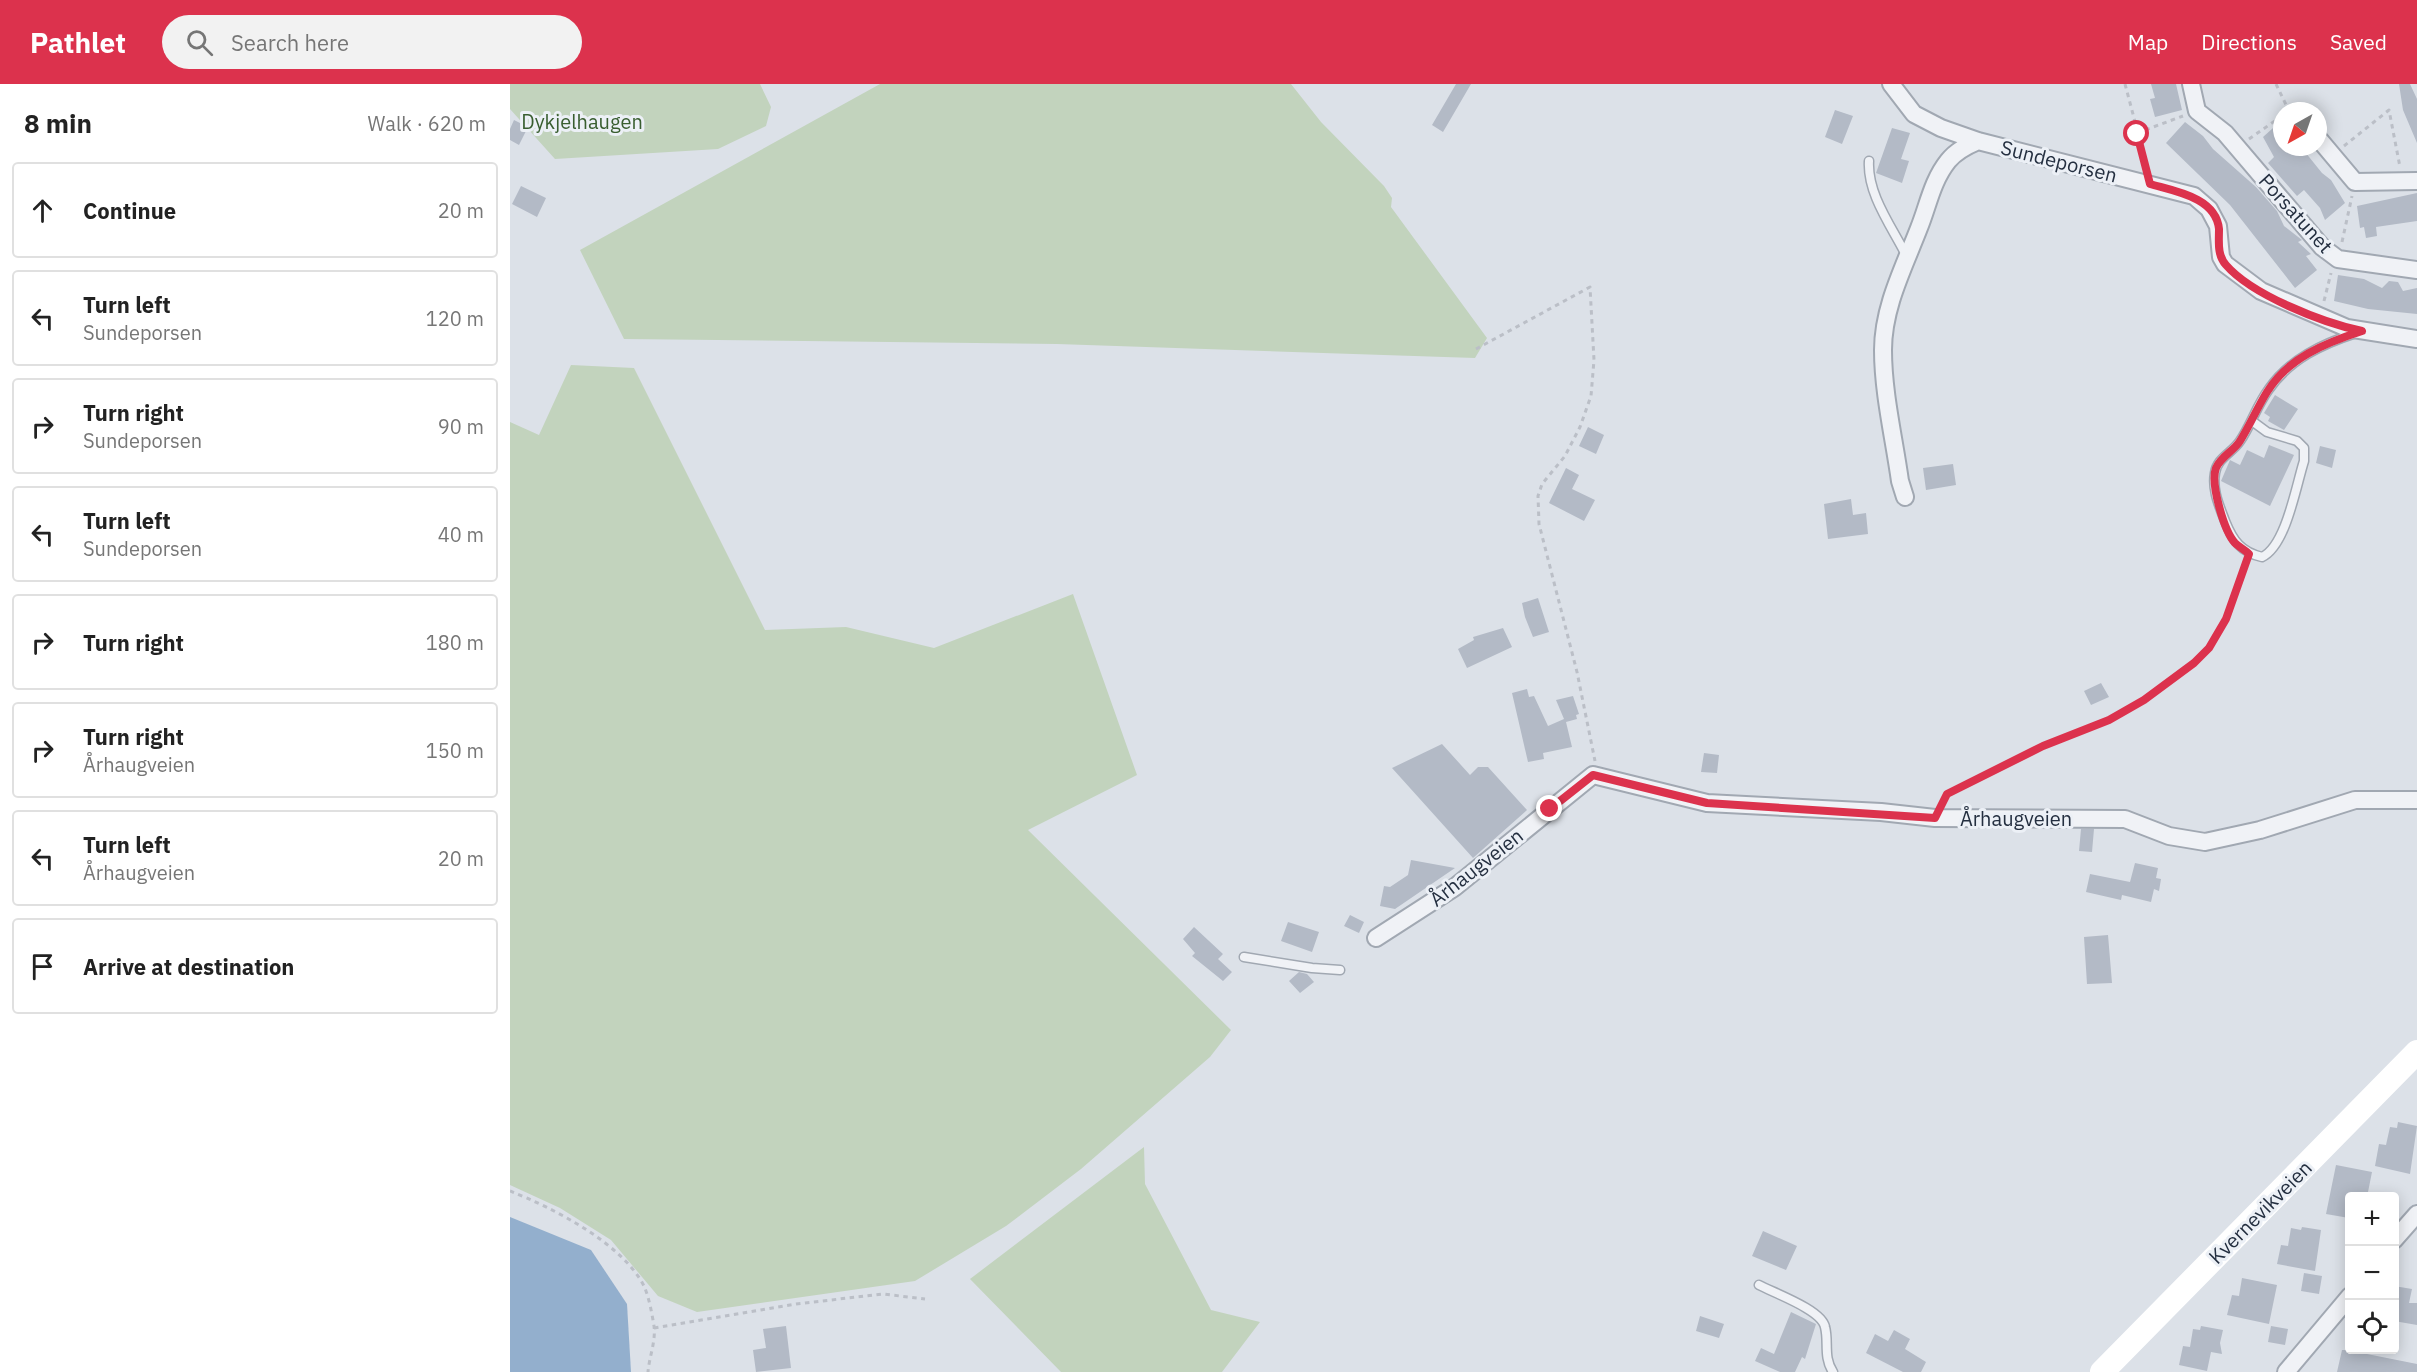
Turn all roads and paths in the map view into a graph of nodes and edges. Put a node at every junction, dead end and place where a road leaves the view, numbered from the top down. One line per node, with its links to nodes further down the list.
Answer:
1 (1892, 84): 9 (street, Sundeporsen)
2 (2125, 84): 8 (path)
3 (2191, 84): 6 (street)
4 (2276, 84): 5 (path)
5 (2285, 102)
6 (2198, 111): 8 (path); 10 (street, Porsatunet)
7 (2273, 122): 10 (path)
8 (2137, 134): 15 (path)
9 (1977, 141): 15 (street, Sundeporsen); 16 (street, Sundeporsen)
10 (2237, 147): 17 (street, Porsatunet)
11 (2327, 148): 12 (street)
12 (2333, 155): 14 (street); 14 (path)
13 (1869, 161): 16 (lane)
14 (2410, 182)
15 (2150, 184): 18 (street, Sundeporsen)
16 (1906, 255): 22 (street, Sundeporsen)
17 (2417, 270)
18 (2362, 331): 19 (street, Sundeporsen); 21 (lane)
19 (2417, 339)
20 (1476, 349): 24 (path)
21 (2252, 421): 23 (lane); 23 (lane)
22 (1905, 497)
23 (2249, 554): 26 (path)
24 (1593, 775): 26 (street, Århaugveien); 27 (street, Århaugveien)
25 (2417, 800): 26 (street, Århaugveien)
26 (1935, 818)
27 (1376, 938)
28 (1244, 957): 29 (lane)
29 (1340, 970)
30 (2417, 1052): 40 (main road, Kvernevikveien)
31 (510, 1191): 37 (path)
32 (2417, 1214): 33 (street)
33 (2399, 1234)
34 (1759, 1285): 39 (lane)
35 (925, 1299): 37 (path)
36 (2346, 1300): 41 (street)
37 (654, 1329): 38 (path)
38 (648, 1372)
39 (1833, 1372)
40 (2102, 1372)
41 (2286, 1372)

